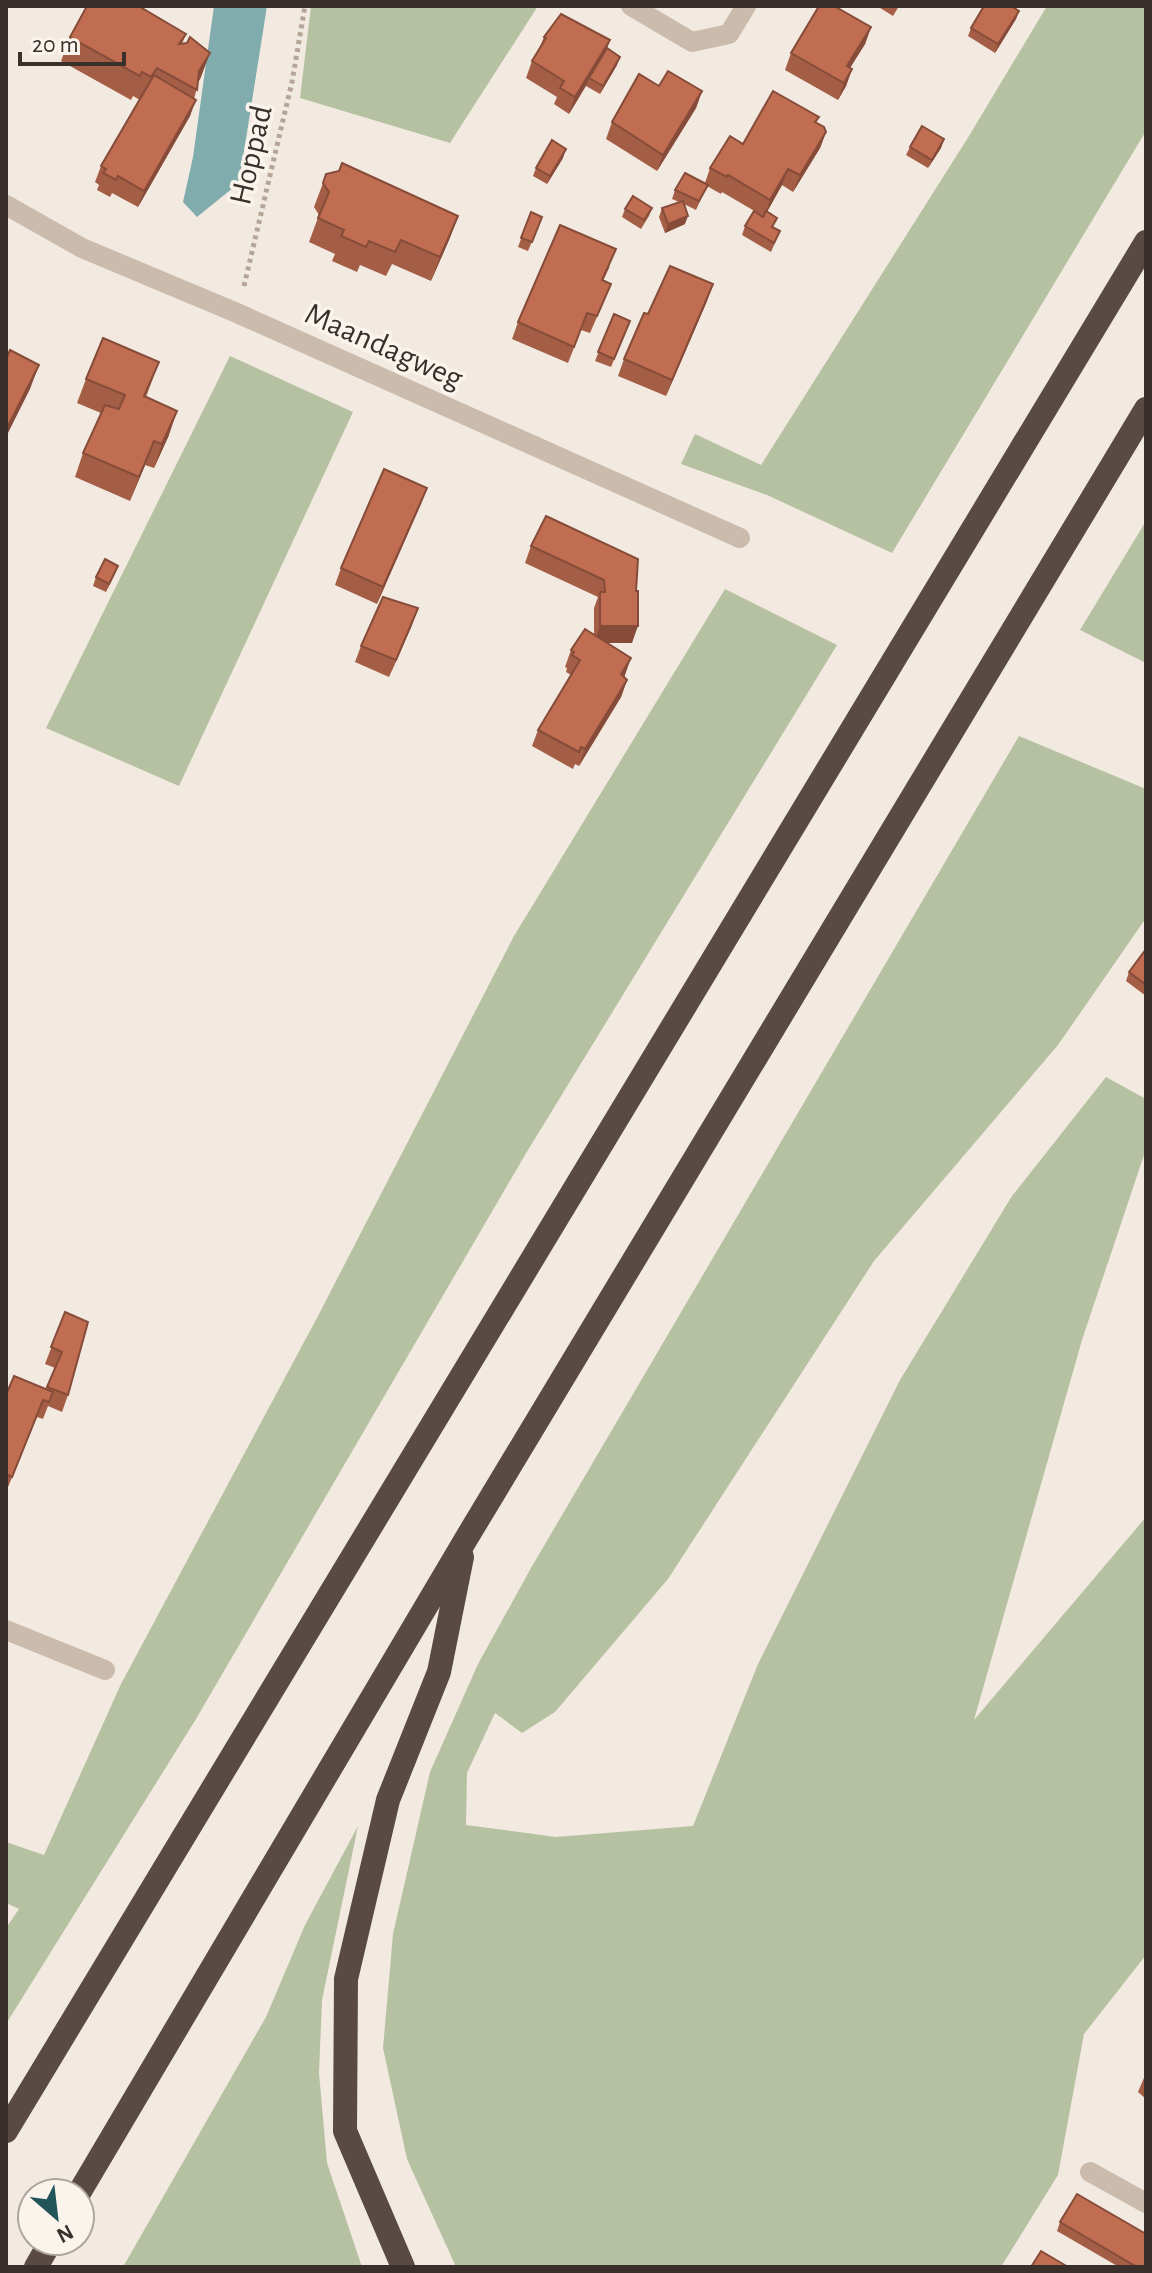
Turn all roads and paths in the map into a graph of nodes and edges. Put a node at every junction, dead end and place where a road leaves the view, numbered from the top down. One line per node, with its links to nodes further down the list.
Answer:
1 (305, 6): 6 (path, Hoppad)
2 (631, 6): 3 (street)
3 (746, 6)
4 (6, 205): 6 (street, Maandagweg)
5 (1146, 242): 12 (highway)
6 (237, 313): 8 (street, Maandagweg)
7 (1146, 409): 9 (highway)
8 (740, 538)
9 (466, 1539): 14 (highway); 16 (highway)
10 (6, 1630): 11 (street)
11 (105, 1670)
12 (6, 2131)
13 (1090, 2172): 15 (street)
14 (88, 2177)
15 (1146, 2203)
16 (403, 2267)

